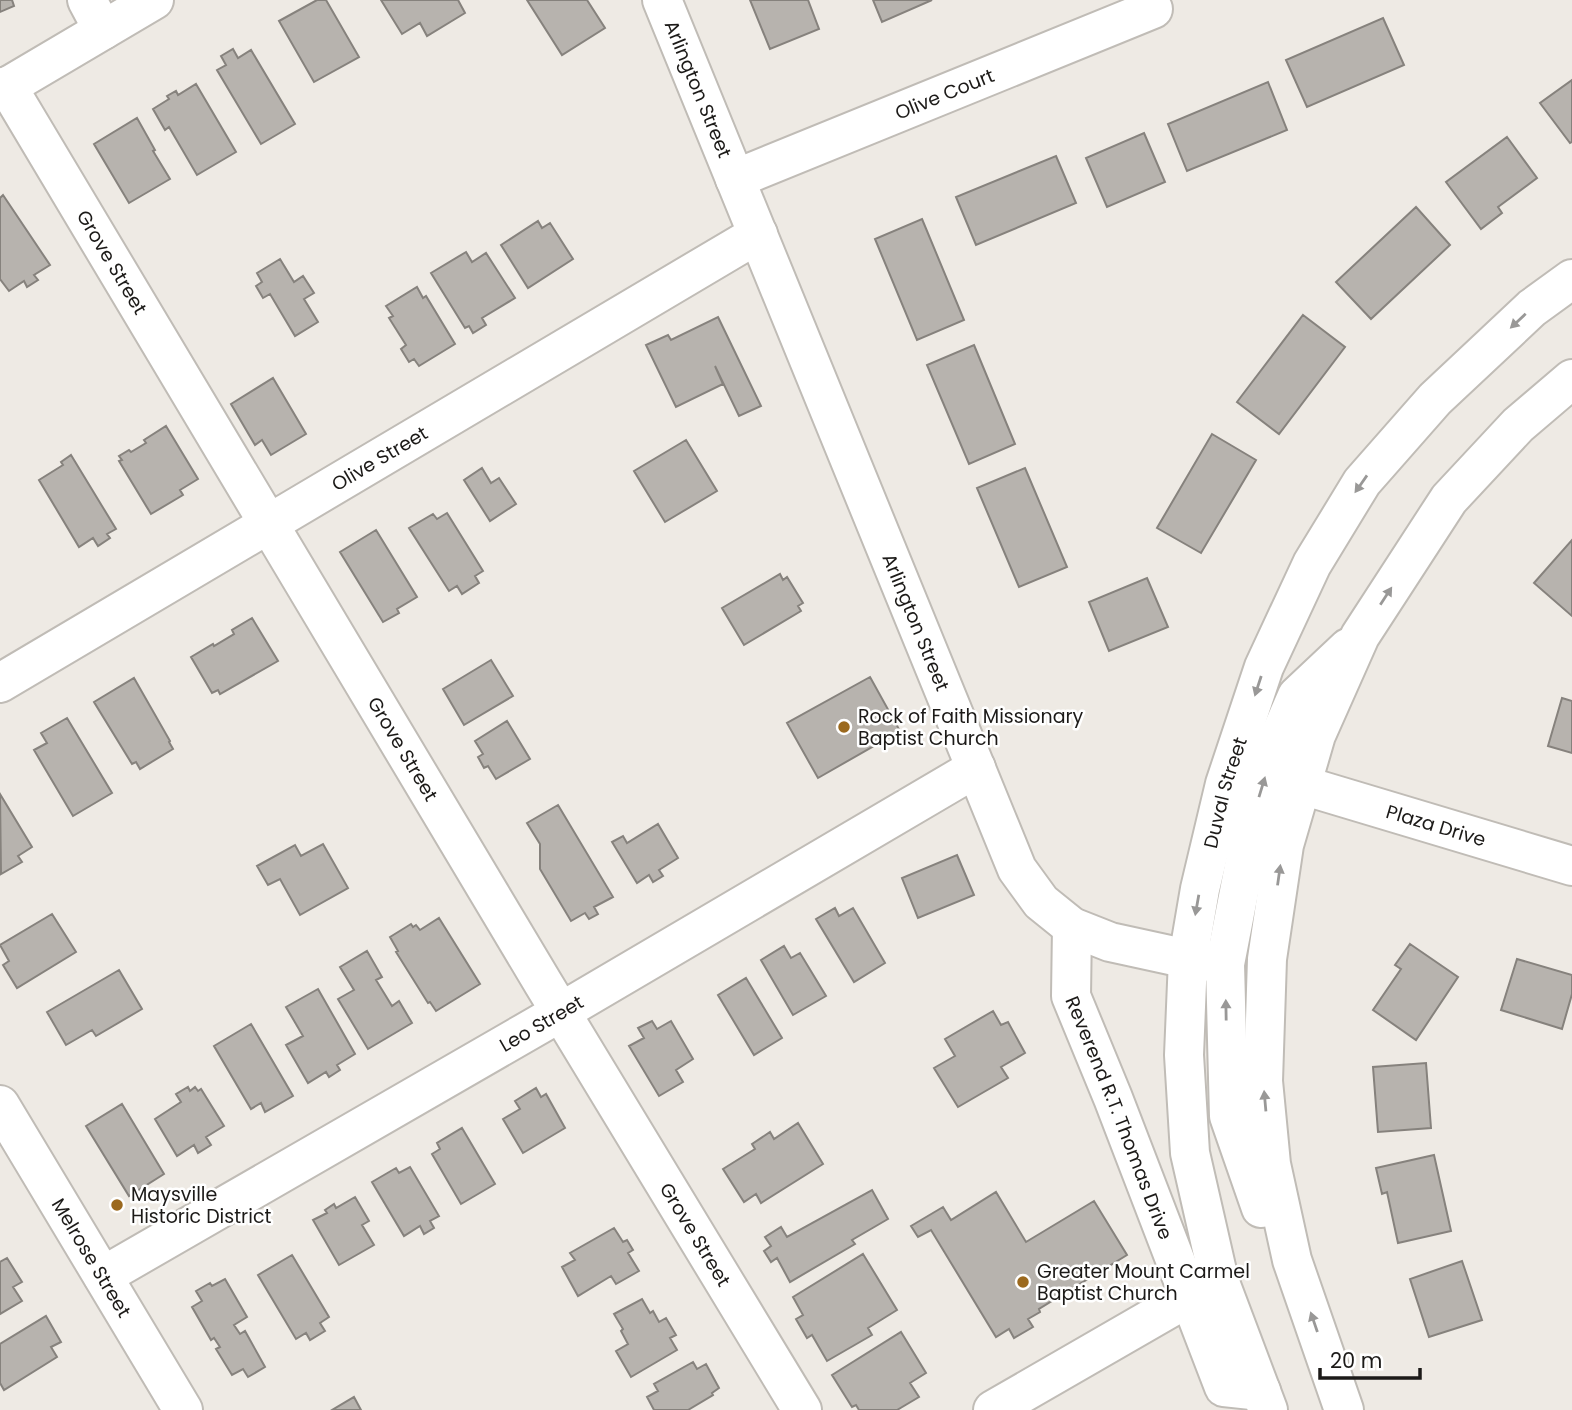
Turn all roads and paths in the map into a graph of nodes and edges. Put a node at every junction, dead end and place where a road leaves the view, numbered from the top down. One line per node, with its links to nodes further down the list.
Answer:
1 (154, 0): 4 (street)
2 (662, 0): 6 (street, Arlington Street)
3 (1153, 9): 6 (street, Olive Court)
4 (94, 15): 5 (street)
5 (4, 89): 10 (street, Grove Street)
6 (735, 179): 7 (street, Arlington Street)
7 (758, 234): 10 (street, Olive Street); 13 (street, Arlington Street)
8 (1572, 279): 17 (street, Duval Street, one-way to 17)
9 (1572, 379): 11 (street, one-way to 9)
10 (268, 524): 12 (street, Olive Street); 19 (street, Grove Street)
11 (1360, 636): 14 (street); 18 (street, one-way to 11)
12 (0, 683)
13 (976, 768): 16 (street, Arlington Street); 19 (street, Leo Street)
14 (1302, 785): 15 (street, Plaza Drive); 21 (street, one-way to 14)
15 (1572, 866)
16 (1072, 927): 17 (street, Arlington Street); 23 (street, Reverend R.T. Thomas Drive)
17 (1188, 959): 18 (street, Arlington Street); 24 (street, Duval Street)
18 (1225, 964): 21 (street, one-way to 18)
19 (561, 1012): 22 (street, Leo Street); 26 (street, Grove Street)
20 (0, 1105): 22 (street, Melrose Street)
21 (1292, 1260): 28 (street, one-way to 21)
22 (103, 1276): 25 (street, Melrose Street)
23 (1189, 1297): 24 (street, Reverend R.T. Thomas Drive); 27 (street)
24 (1265, 1401)
25 (183, 1410)
26 (802, 1410)
27 (993, 1410)
28 (1344, 1410)

